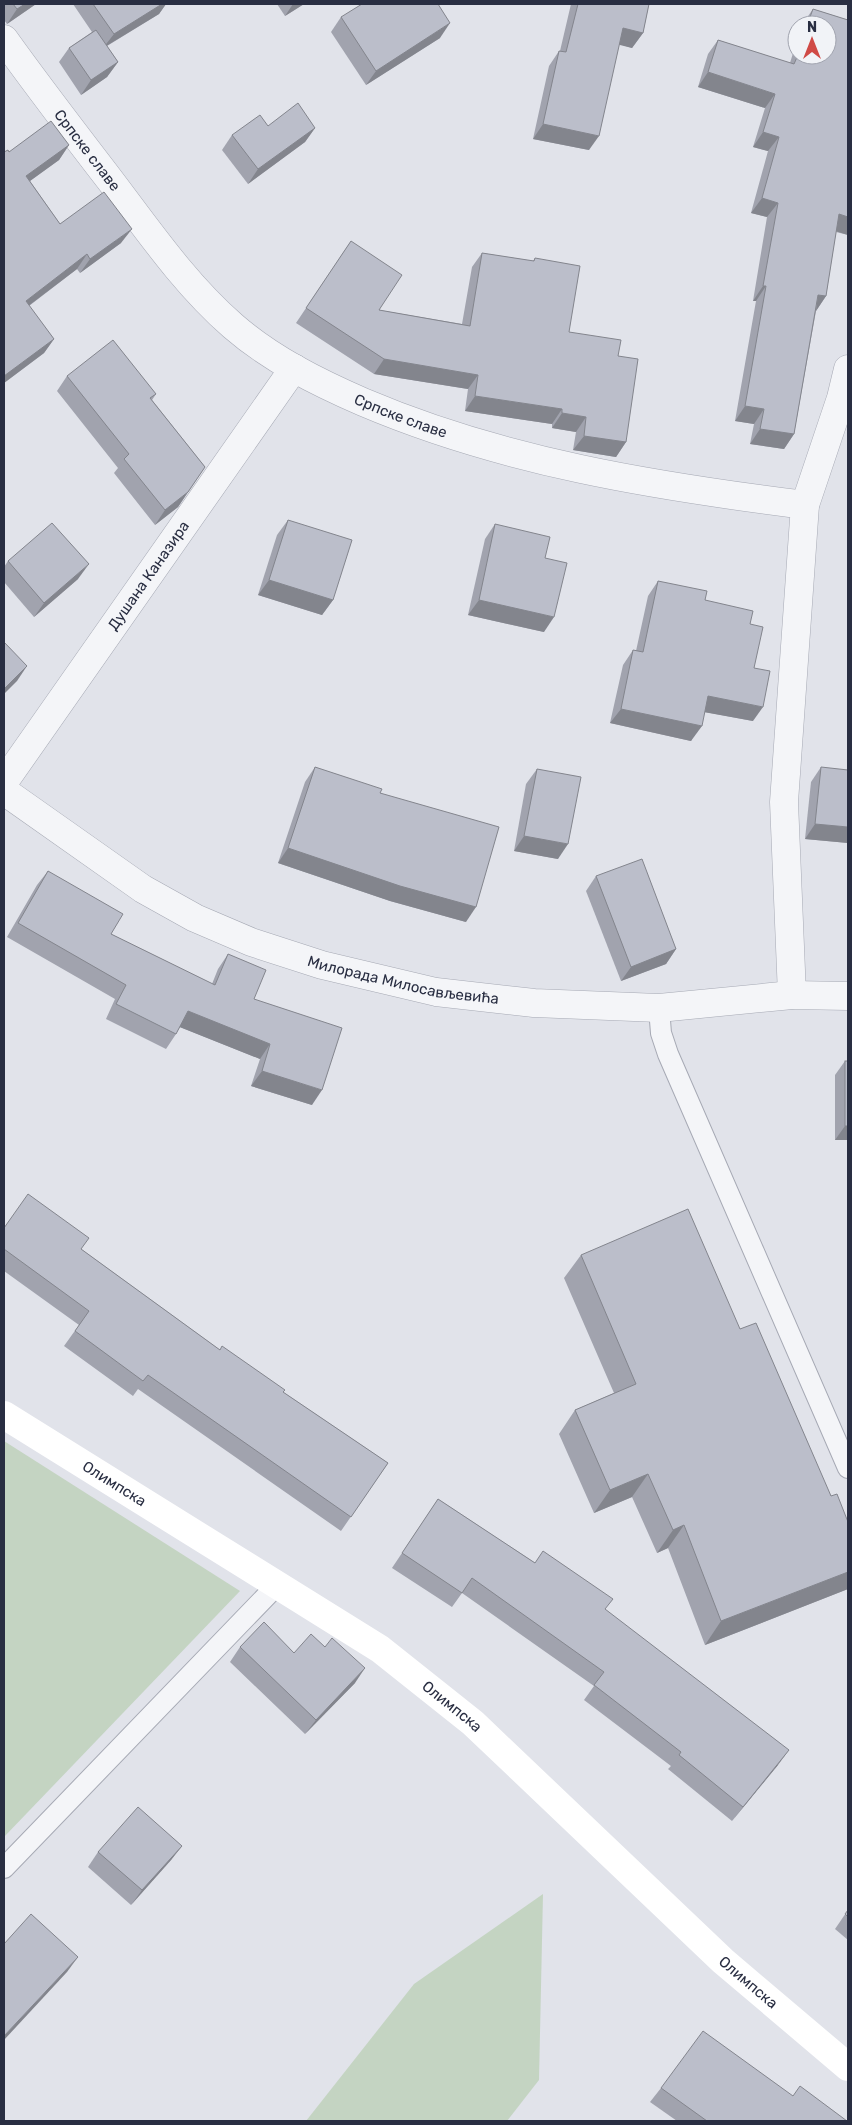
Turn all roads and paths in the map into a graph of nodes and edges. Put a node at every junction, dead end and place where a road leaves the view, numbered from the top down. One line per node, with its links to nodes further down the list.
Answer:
1 (4, 39): 2 (street, Српске славе)
2 (294, 368): 4 (street, Српске славе); 5 (street, Душана Каназира)
3 (848, 369): 4 (street)
4 (805, 505): 7 (street)
5 (4, 782)
6 (4, 791): 9 (street, Милорада Милосављевића)
7 (792, 995): 8 (street, Милорада Милосављевића); 9 (street, Милорада Милосављевића)
8 (848, 996)
9 (659, 1008): 11 (lane)
10 (4, 1415): 12 (street, Олимпска)
11 (848, 1468)
12 (277, 1585): 13 (lane); 14 (street, Олимпска)
13 (4, 1868)
14 (848, 2068)

